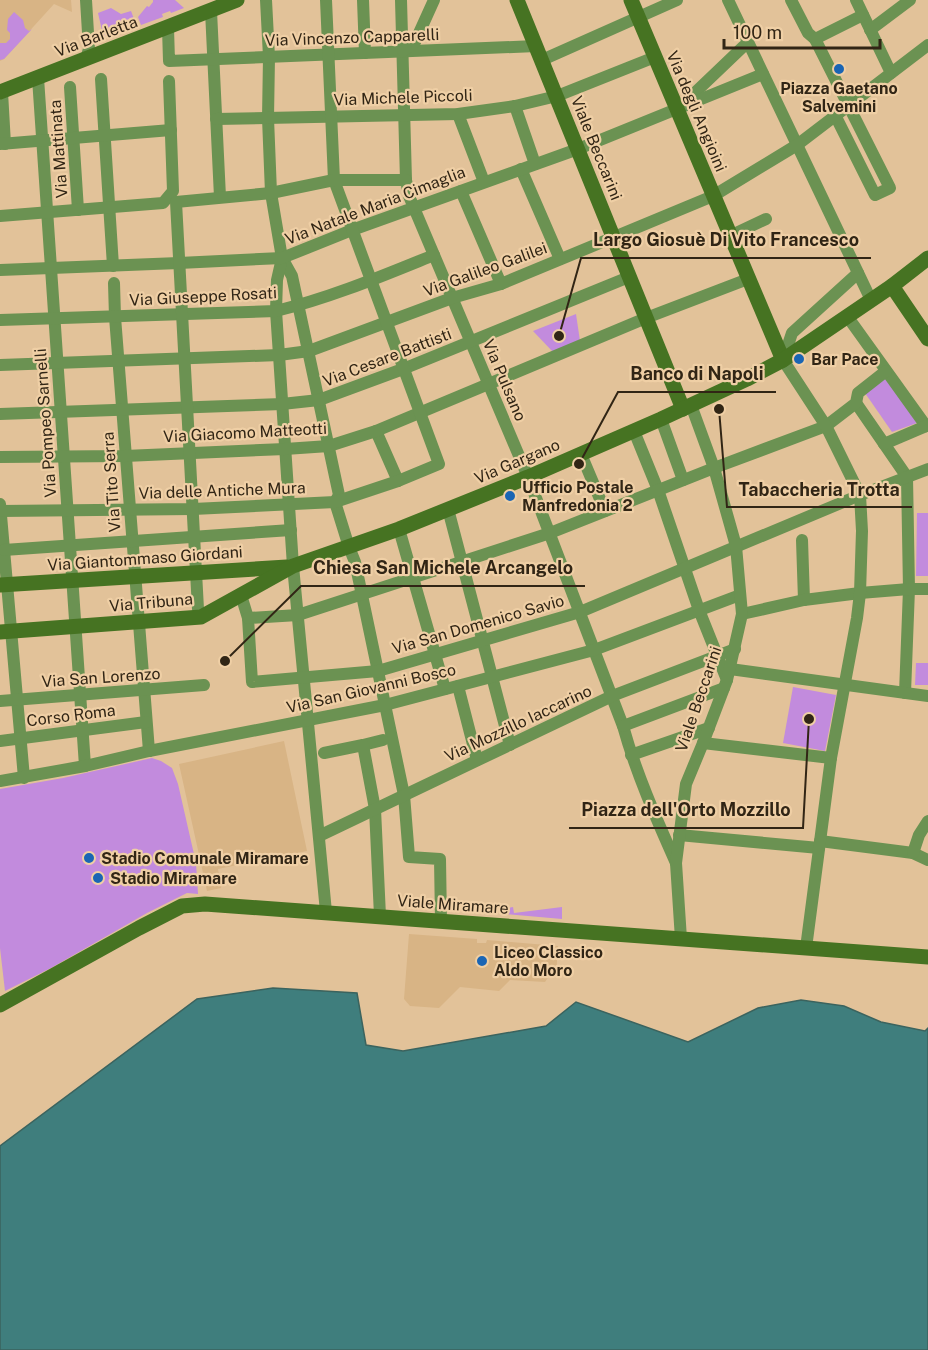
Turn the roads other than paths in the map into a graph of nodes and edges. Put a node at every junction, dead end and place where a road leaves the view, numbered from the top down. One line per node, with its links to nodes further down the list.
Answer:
1 (86, 0): 29 (street)
2 (237, 0): 15 (street, Via Barletta)
3 (266, 0): 27 (street)
4 (326, 0): 26 (street)
5 (363, 0): 24 (street)
6 (400, 0): 23 (street, Via Pulsano)
7 (434, 0): 23 (street)
8 (518, 0): 25 (street, Viale Beccarini)
9 (630, 0): 17 (street, Via degli Angioini)
10 (677, 0): 17 (street, Via Vincenzo Capparelli)
11 (728, 0): 21 (street)
12 (791, 0): 20 (street)
13 (856, 0): 16 (street)
14 (910, 0): 19 (street)
15 (211, 10): 18 (street, Via Barletta); 30 (street)
16 (863, 15): 19 (street); 20 (street)
17 (638, 18): 25 (street, Via Vincenzo Capparelli); 28 (street, Via degli Angioini)
18 (168, 28): 29 (street, Via Barletta); 30 (street, Via Vincenzo Capparelli)
19 (870, 30): 31 (street)
20 (815, 39): 39 (street)
21 (748, 42): 32 (street); 41 (street, Via Natale Maria Cimaglia)
22 (928, 45): 31 (street, Via Galileo Galilei)
23 (402, 51): 24 (street, Via Vincenzo Capparelli); 25 (street, Via Vincenzo Capparelli); 42 (street, Via Pulsano)
24 (365, 53): 26 (street, Via Vincenzo Capparelli)
25 (539, 53): 38 (street, Viale Beccarini)
26 (328, 55): 27 (street, Via Vincenzo Capparelli); 45 (street)
27 (269, 57): 30 (street, Via Vincenzo Capparelli); 46 (street)
28 (655, 57): 38 (street, Via Michele Piccoli); 41 (street, Via degli Angioini)
29 (86, 59): 33 (street, Via Barletta)
30 (213, 59): 47 (street)
31 (891, 73): 39 (street, Via Galileo Galilei)
32 (763, 75): 41 (street, Via Natale Maria Cimaglia); 53 (street)
33 (38, 78): 37 (street, Via Barletta); 51 (street, Via Pompeo Sarnelli)
34 (101, 79): 49 (street)
35 (169, 81): 48 (street)
36 (70, 87): 50 (street, Via Mattinata)
37 (1, 92): 52 (street)
38 (556, 96): 40 (street, Via Michele Piccoli); 54 (street, Viale Beccarini)
39 (849, 105): 44 (street, Via Galileo Galilei); 44 (street)
40 (515, 106): 43 (street, Via Michele Piccoli); 55 (street)
41 (677, 110): 54 (street, Via Natale Maria Cimaglia); 62 (street, Via degli Angioini)
42 (404, 114): 43 (street, Via Michele Piccoli); 45 (street, Via Michele Piccoli); 58 (street, Via Pulsano)
43 (458, 114): 59 (street)
44 (835, 115): 53 (street, Via Galileo Galilei)
45 (331, 116): 46 (street, Via Michele Piccoli); 57 (street)
46 (268, 118): 47 (street, Via Michele Piccoli); 61 (street)
47 (216, 119): 63 (street)
48 (171, 130): 49 (street); 64 (street)
49 (105, 135): 50 (street); 66 (street)
50 (73, 138): 51 (street); 67 (street, Via Mattinata)
51 (42, 141): 52 (street); 68 (street, Via Pompeo Sarnelli)
52 (2, 144)
53 (797, 145): 62 (street, Via Galileo Galilei); 82 (street)
54 (578, 149): 55 (street, Via Natale Maria Cimaglia); 73 (street, Viale Beccarini)
55 (535, 164): 56 (street, Via Natale Maria Cimaglia)
56 (520, 170): 59 (street, Via Natale Maria Cimaglia); 77 (street)
57 (334, 180): 58 (street); 61 (street); 71 (street)
58 (406, 180): 65 (street, Via Pulsano)
59 (484, 182): 60 (street, Via Natale Maria Cimaglia)
60 (461, 191): 65 (street, Via Natale Maria Cimaglia); 87 (street)
61 (270, 193): 63 (street); 75 (street)
62 (714, 196): 72 (street, Via degli Angioini); 73 (street, Via Galileo Galilei)
63 (220, 197): 64 (street)
64 (170, 202): 66 (street); 78 (street)
65 (414, 207): 71 (street, Via Natale Maria Cimaglia); 74 (street, Via Pulsano)
66 (109, 208): 67 (street); 79 (street)
67 (78, 210): 68 (street)
68 (47, 213): 69 (street); 80 (street, Via Pompeo Sarnelli)
69 (0, 216)
70 (766, 219): 72 (street)
71 (352, 230): 75 (street, Via Natale Maria Cimaglia); 85 (street)
72 (730, 236): 84 (street, Via degli Angioini)
73 (614, 237): 77 (street, Via Galileo Galilei); 83 (street, Viale Beccarini)
74 (434, 255): 85 (street, Via Giuseppe Rosati); 89 (street, Via Pulsano)
75 (282, 258): 78 (street, Via Natale Maria Cimaglia); 91 (street); 92 (street)
76 (928, 258): 88 (street, Via Gargano)
77 (560, 259): 87 (street, Via Galileo Galilei)
78 (179, 264): 79 (street, Via Natale Maria Cimaglia); 93 (street)
79 (113, 266): 80 (street, Via Natale Maria Cimaglia)
80 (51, 268): 81 (street, Via Natale Maria Cimaglia); 96 (street, Via Pompeo Sarnelli)
81 (0, 270)
82 (858, 273): 90 (street); 106 (street)
83 (629, 277): 97 (street, Viale Beccarini); 101 (street, Via Cesare Battisti)
84 (748, 279): 97 (street, Via Giacomo Matteotti); 106 (street, Via degli Angioini)
85 (371, 280): 91 (street, Via Giuseppe Rosati); 99 (street)
86 (114, 283): 94 (street, Via Tito Serra)
87 (501, 284): 89 (street, Via Galileo Galilei)
88 (892, 286): 90 (street, Via Gargano); 100 (street)
89 (452, 298): 99 (street, Via Galileo Galilei); 101 (street, Via Pulsano)
90 (871, 300): 95 (street, Via Gargano)
91 (299, 306): 92 (street, Via Giuseppe Rosati); 102 (street)
92 (276, 311): 93 (street, Via Giuseppe Rosati); 103 (street)
93 (182, 314): 94 (street, Via Giuseppe Rosati); 104 (street)
94 (114, 316): 96 (street, Via Giuseppe Rosati); 105 (street, Via Tito Serra)
95 (847, 316): 106 (street, Via Gargano); 110 (street)
96 (54, 318): 98 (street, Via Giuseppe Rosati); 107 (street, Via Pompeo Sarnelli)
97 (646, 318): 111 (street, Via Giacomo Matteotti); 116 (street, Viale Beccarini)
98 (0, 320)
99 (386, 322): 102 (street, Via Galileo Galilei); 109 (street)
100 (928, 339)
101 (471, 342): 109 (street, Via Cesare Battisti); 111 (street, Via Pulsano)
102 (309, 351): 103 (street, Via Galileo Galilei); 112 (street)
103 (279, 355): 104 (street, Via Galileo Galilei); 114 (street)
104 (184, 358): 105 (street, Via Galileo Galilei); 115 (street)
105 (118, 360): 107 (street, Via Galileo Galilei); 117 (street, Via Tito Serra)
106 (783, 360): 116 (street, Via Gargano); 123 (street)
107 (57, 363): 108 (street, Via Galileo Galilei); 118 (street, Via Pompeo Sarnelli)
108 (0, 365)
109 (403, 369): 112 (street, Via Cesare Battisti); 119 (street)
110 (886, 371): 113 (street); 122 (street)
111 (489, 384): 119 (street, Via Giacomo Matteotti); 136 (street, Via Pulsano)
112 (319, 400): 114 (street, Via Cesare Battisti); 127 (street)
113 (856, 403): 123 (street); 126 (street)
114 (282, 404): 115 (street, Via Cesare Battisti); 128 (street)
115 (187, 407): 117 (street, Via Cesare Battisti); 129 (street)
116 (687, 407): 121 (street, Via Gargano); 134 (street, Viale Beccarini)
117 (122, 410): 118 (street, Via Cesare Battisti); 131 (street, Via Tito Serra)
118 (61, 412): 120 (street, Via Cesare Battisti); 133 (street, Via Pompeo Sarnelli)
119 (419, 412): 124 (street, Via Giacomo Matteotti); 139 (street, Via delle Antiche Mura)
120 (0, 414)
121 (661, 419): 125 (street, Via Gargano); 138 (street)
122 (927, 425): 126 (street)
123 (826, 426): 134 (street); 141 (street)
124 (376, 431): 127 (street, Via Giacomo Matteotti); 139 (street)
125 (634, 431): 130 (street, Via Gargano); 140 (street)
126 (884, 444): 137 (street)
127 (329, 446): 128 (street, Via Giacomo Matteotti); 142 (street)
128 (285, 449): 129 (street, Via Giacomo Matteotti); 144 (street)
129 (189, 453): 131 (street, Via Giacomo Matteotti); 145 (street)
130 (581, 454): 136 (street, Via Gargano); 150 (street)
131 (125, 456): 133 (street, Via Giacomo Matteotti); 147 (street, Via Tito Serra)
132 (0, 457): 133 (street, Via Giacomo Matteotti)
133 (64, 457): 149 (street, Via Pompeo Sarnelli)
134 (714, 468): 138 (street); 158 (street, Viale Beccarini)
135 (928, 469): 137 (street, Via San Domenico Savio)
136 (528, 477): 146 (street, Via Gargano); 153 (street, Via Pulsano)
137 (907, 477): 141 (street, Via San Domenico Savio); 169 (street)
138 (683, 480): 140 (street)
139 (398, 481): 142 (street, Via delle Antiche Mura)
140 (658, 490): 150 (street); 163 (street)
141 (860, 495): 158 (street, Via San Domenico Savio); 171 (street)
142 (335, 502): 144 (street, Via delle Antiche Mura); 159 (street)
143 (0, 503): 148 (street)
144 (289, 504): 145 (street, Via delle Antiche Mura); 152 (street)
145 (193, 509): 147 (street, Via delle Antiche Mura); 154 (street)
146 (448, 509): 151 (street, Via Gargano); 161 (street)
147 (130, 510): 149 (street, Via delle Antiche Mura); 156 (street, Via Tito Serra)
148 (0, 511): 149 (street, Via delle Antiche Mura); 160 (street)
149 (67, 511): 157 (street, Via Pompeo Sarnelli)
150 (605, 511): 153 (street)
151 (399, 529): 159 (street, Via Gargano); 166 (street)
152 (291, 530): 154 (street); 162 (street)
153 (550, 533): 161 (street); 178 (street, Via Pulsano)
154 (194, 537): 156 (street); 164 (street)
155 (802, 540): 175 (street)
156 (132, 541): 157 (street); 165 (street, Via Tito Serra)
157 (70, 546): 160 (street); 167 (street, Via Pompeo Sarnelli)
158 (736, 546): 163 (street, Via San Domenico Savio); 173 (street, Viale Beccarini)
159 (349, 547): 162 (street, Via Gargano); 172 (street)
160 (4, 550): 168 (street)
161 (462, 561): 166 (street); 185 (street)
162 (293, 566): 164 (street, Via Giantommaso Giordani); 174 (street, Via Tribuna); 180 (street)
163 (685, 567): 177 (street); 178 (street, Via San Domenico Savio)
164 (196, 573): 165 (street, Via Giantommaso Giordani); 176 (street)
165 (135, 576): 167 (street, Via Giantommaso Giordani); 182 (street, Via Tito Serra)
166 (413, 577): 172 (street); 188 (street)
167 (72, 581): 168 (street, Via Giantommaso Giordani); 183 (street, Via Pompeo Sarnelli)
168 (4, 585): 184 (street)
169 (909, 589): 170 (street); 171 (street); 199 (street)
170 (928, 589)
171 (860, 593): 175 (street); 194 (street)
172 (362, 594): 180 (street); 190 (street)
173 (740, 595): 177 (street, Via San Giovanni Bosco); 179 (street, Viale Beccarini)
174 (241, 596): 181 (street); 182 (street, Via Tribuna)
175 (804, 600): 179 (street)
176 (198, 609)
177 (699, 610): 187 (street, Via San Giovanni Bosco); 189 (street)
178 (580, 612): 185 (street, Via San Domenico Savio); 187 (street, Via Pulsano)
179 (742, 614): 186 (street, Viale Beccarini)
180 (298, 615): 181 (street); 191 (street)
181 (248, 618): 191 (street, Via San Domenico Savio)
182 (138, 622): 183 (street, Via Tribuna); 198 (street, Via Tito Serra)
183 (75, 627): 184 (street, Via Tribuna); 200 (street, Via Pompeo Sarnelli)
184 (6, 632): 203 (street)
185 (482, 640): 188 (street, Via San Domenico Savio); 192 (street)
186 (735, 649): 189 (street, Via Mozzillo Iaccarino); 193 (street, Viale Beccarini)
187 (594, 650): 192 (street, Via San Giovanni Bosco); 201 (street, Via Pulsano)
188 (435, 654): 190 (street, Via San Domenico Savio); 197 (street)
189 (716, 656): 193 (street); 201 (street, Via Mozzillo Iaccarino)
190 (378, 670): 191 (street, Via San Domenico Savio); 205 (street)
191 (304, 677): 206 (street)
192 (492, 677): 196 (street, Via San Giovanni Bosco); 216 (street)
193 (727, 679): 194 (street); 208 (street); 209 (street, Viale Beccarini)
194 (845, 684): 199 (street); 220 (street)
195 (204, 685): 198 (street, Via San Lorenzo)
196 (458, 686): 197 (street, Via San Giovanni Bosco); 221 (street)
197 (445, 689): 205 (street, Via San Giovanni Bosco)
198 (144, 690): 200 (street, Via San Lorenzo); 207 (street, Via Tito Serra)
199 (905, 693): 202 (street)
200 (80, 695): 203 (street, Via San Lorenzo); 210 (street, Via Pompeo Sarnelli)
201 (612, 696): 208 (street, Via Pulsano); 216 (street, Via Mozzillo Iaccarino)
202 (928, 696)
203 (17, 700): 204 (street, Via San Lorenzo); 211 (street)
204 (0, 701)
205 (385, 705): 206 (street, Via San Giovanni Bosco); 225 (street)
206 (308, 720): 217 (street, Via San Giovanni Bosco); 229 (street)
207 (146, 722): 210 (street, Corso Roma); 217 (street, Via Tito Serra)
208 (624, 726): 219 (street, Via Pulsano)
209 (709, 728): 214 (street, Viale Beccarini); 219 (street)
210 (82, 730): 211 (street, Corso Roma); 222 (street, Via Pompeo Sarnelli)
211 (20, 739): 213 (street, Corso Roma); 223 (street)
212 (383, 740): 215 (street)
213 (0, 741)
214 (703, 743): 220 (street); 228 (street, Viale Beccarini)
215 (363, 745): 218 (street); 226 (street)
216 (510, 745): 221 (street, Via Mozzillo Iaccarino)
217 (149, 751): 222 (street, Via San Giovanni Bosco)
218 (324, 753)
219 (632, 756): 233 (street, Via Pulsano)
220 (831, 759): 230 (street)
221 (477, 760): 225 (street, Via Mozzillo Iaccarino)
222 (85, 766): 223 (street, Via San Giovanni Bosco)
223 (24, 778): 224 (street, Via San Giovanni Bosco)
224 (0, 781)
225 (404, 795): 226 (street, Via Mozzillo Iaccarino); 236 (street)
226 (375, 809): 229 (street, Via Mozzillo Iaccarino); 235 (street)
227 (928, 821): 231 (street)
228 (679, 835): 230 (street); 233 (street, Viale Beccarini)
229 (319, 836): 234 (street)
230 (820, 844): 231 (street); 238 (street)
231 (914, 853): 232 (street)
232 (928, 860)
233 (676, 863): 237 (street, Viale Beccarini)
234 (326, 912): 235 (street, Viale Miramare); 240 (street, Viale Miramare)
235 (380, 916): 236 (street, Viale Miramare)
236 (441, 921): 237 (street, Viale Miramare)
237 (681, 939): 238 (street, Viale Miramare)
238 (806, 948): 239 (street, Viale Miramare)
239 (928, 957)
240 (0, 1005)

